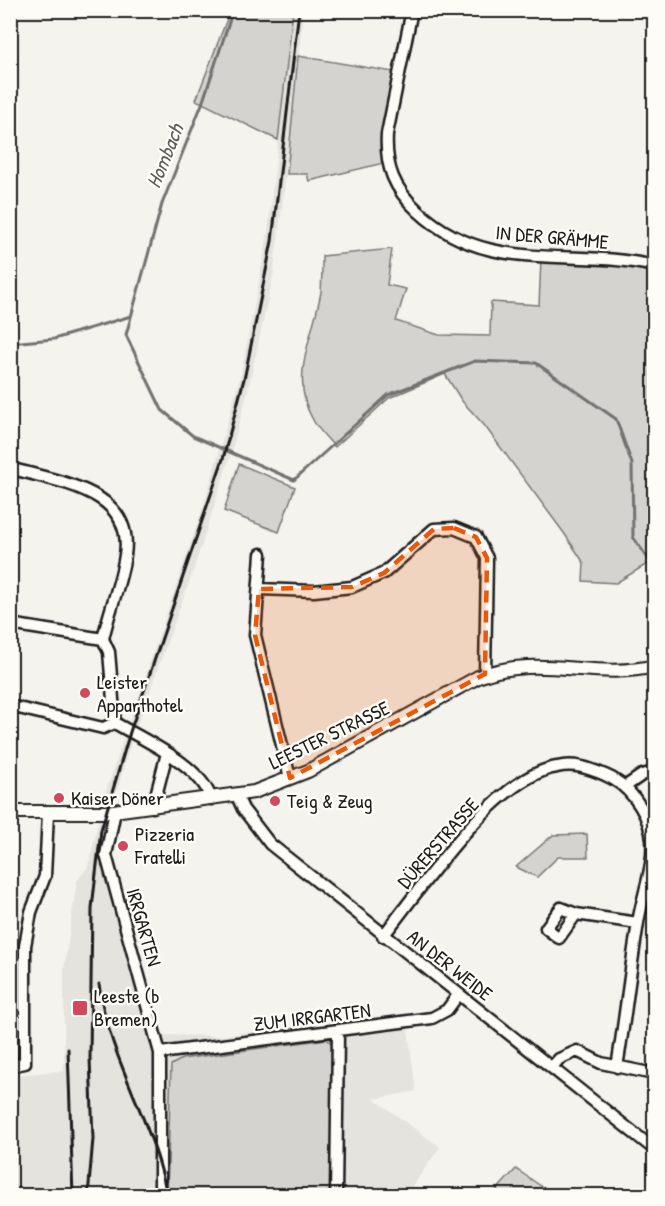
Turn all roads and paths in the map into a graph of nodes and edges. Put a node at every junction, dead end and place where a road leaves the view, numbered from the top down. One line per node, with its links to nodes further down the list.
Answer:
1 (412, 10): 2 (street, IN DER GRÄMME)
2 (654, 266)
3 (10, 468): 7 (street)
4 (261, 554): 5 (street)
5 (259, 589): 9 (street); 14 (street)
6 (10, 624): 7 (street)
7 (103, 639): 11 (street)
8 (654, 666): 9 (street, LEESTER STRASSE)
9 (485, 674): 14 (street, LEESTER STRASSE)
10 (10, 706): 11 (street)
11 (116, 723): 12 (street)
12 (167, 753): 17 (street); 18 (street)
13 (654, 771): 15 (street)
14 (290, 778): 16 (street, LEESTER STRASSE)
15 (626, 786): 23 (street); 24 (street, DÜRERSTRASSE)
16 (237, 796): 17 (street, LEESTER STRASSE); 24 (street, AN DER WEIDE)
17 (212, 799): 18 (street, LEESTER STRASSE)
18 (153, 807): 19 (street, LEESTER STRASSE)
19 (115, 811): 21 (street, LEESTER STRASSE); 27 (street, IRRGARTEN)
20 (10, 812): 21 (street, LEESTER STRASSE)
21 (48, 813): 28 (street)
22 (576, 914): 23 (street)
23 (638, 923): 30 (street)
24 (383, 936): 25 (street, AN DER WEIDE)
25 (458, 995): 26 (street, ZUM IRRGARTEN); 29 (street, AN DER WEIDE)
26 (338, 1033): 27 (street, ZUM IRRGARTEN); 34 (street)
27 (160, 1053): 33 (street, IRRGARTEN)
28 (10, 1066)
29 (552, 1067): 30 (street); 32 (street, AN DER WEIDE)
30 (618, 1067): 31 (street)
31 (654, 1074)
32 (654, 1149)
33 (160, 1196)
34 (336, 1196)

